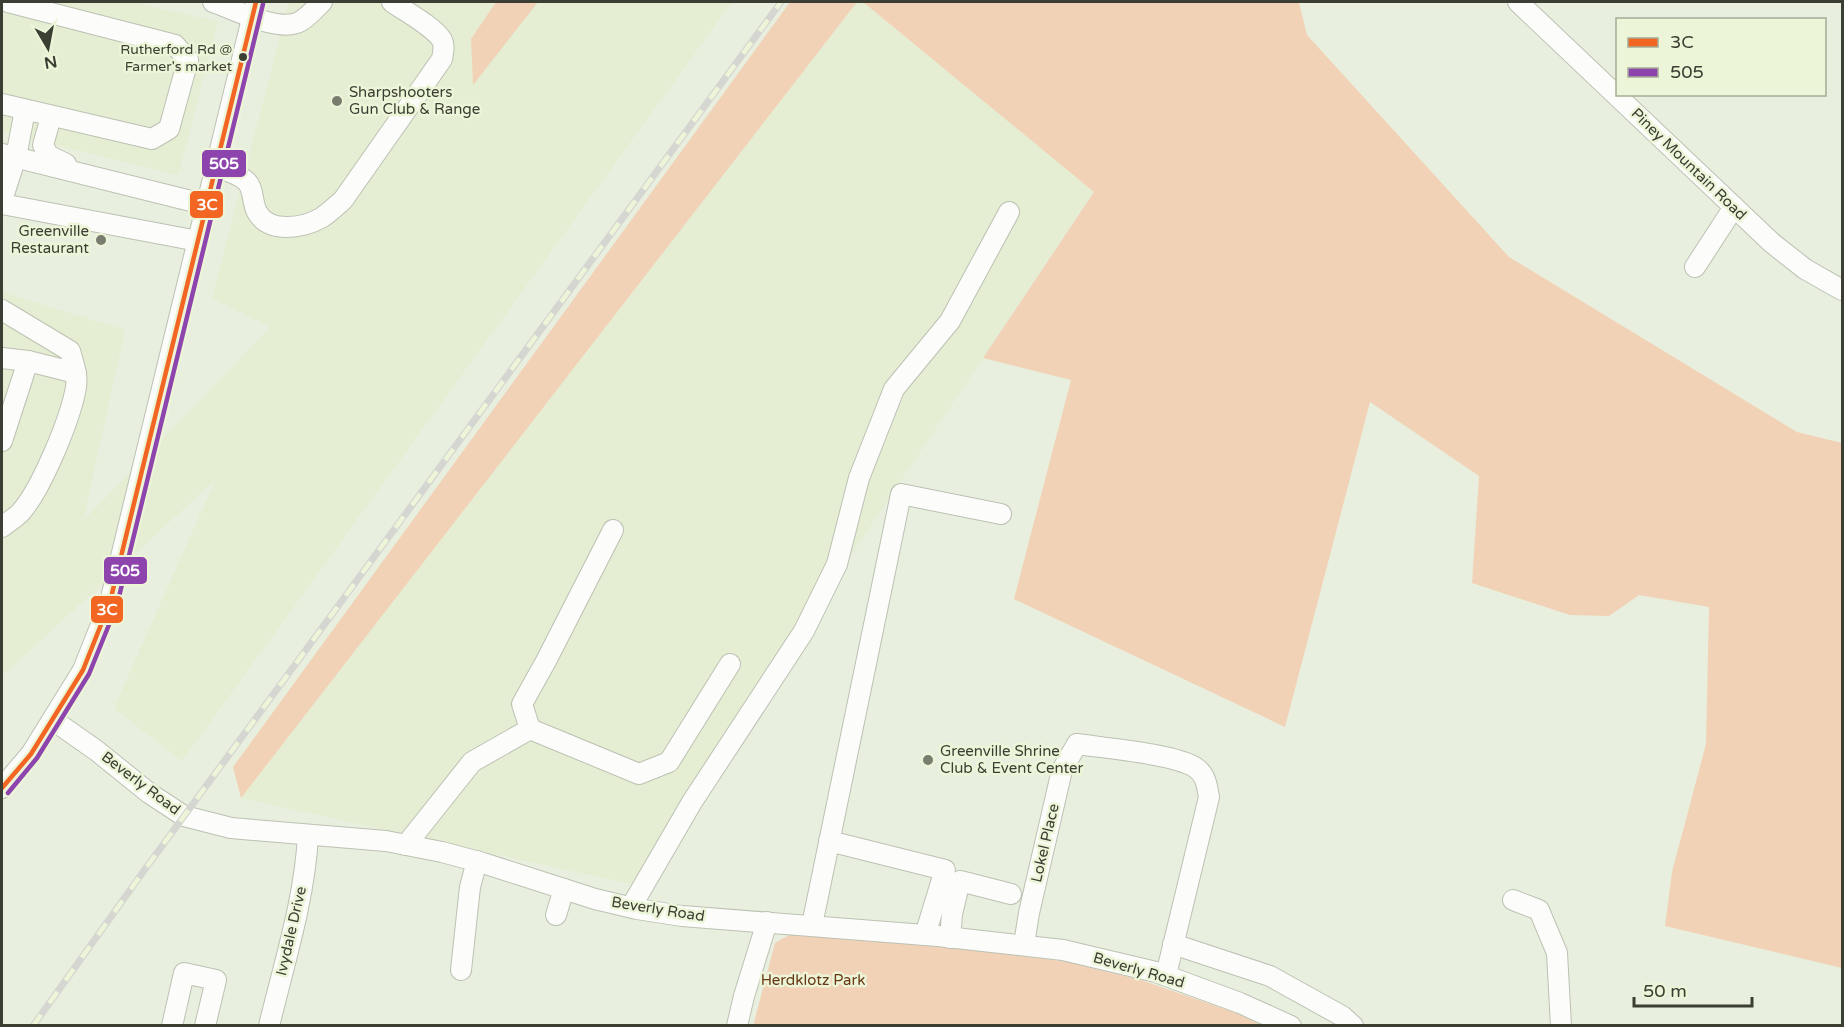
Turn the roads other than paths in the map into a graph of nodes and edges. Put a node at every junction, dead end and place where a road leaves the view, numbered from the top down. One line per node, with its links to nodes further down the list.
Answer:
1 (8, 2): 11 (street)
2 (213, 2): 6 (street)
3 (322, 2): 6 (street)
4 (392, 2): 13 (street)
5 (1518, 2): 7 (street, Piney Mountain Road)
6 (254, 9): 13 (street)
7 (1616, 95)
8 (1617, 96): 17 (street, Piney Mountain Road)
9 (2, 104): 10 (street)
10 (25, 110): 11 (street); 12 (street)
11 (51, 117): 14 (street)
12 (9, 155): 14 (street); 15 (street)
13 (216, 166): 16 (street)
14 (78, 173): 16 (street)
15 (2, 202): 19 (street)
16 (207, 205): 19 (street)
17 (1734, 207): 20 (street); 21 (street, Piney Mountain Road)
18 (1009, 212): 41 (street)
19 (198, 241): 31 (street)
20 (1695, 267)
21 (1842, 290)
22 (2, 310): 25 (street)
23 (2, 358): 24 (street)
24 (28, 361): 25 (street); 26 (street)
25 (76, 373): 28 (street)
26 (2, 441)
27 (1001, 514): 35 (street)
28 (2, 527)
29 (613, 530): 32 (street)
30 (730, 664): 32 (street)
31 (53, 720): 33 (street); 34 (street, Beverly Road)
32 (530, 729): 36 (street)
33 (2, 788)
34 (308, 835): 36 (street, Beverly Road); 53 (street, Ivydale Drive)
35 (830, 841): 44 (street); 45 (street)
36 (406, 845): 37 (street, Beverly Road)
37 (477, 861): 38 (street, Beverly Road); 49 (street)
38 (564, 889): 41 (street, Beverly Road); 42 (street)
39 (1011, 894): 46 (street)
40 (1513, 900): 57 (street)
41 (631, 907): 43 (street, Beverly Road)
42 (556, 915)
43 (767, 922): 44 (street, Beverly Road); 54 (street)
44 (812, 925): 45 (street, Beverly Road)
45 (925, 935): 46 (street, Beverly Road)
46 (950, 938): 47 (street, Beverly Road)
47 (1024, 944): 48 (street, Lokel Place); 50 (street, Beverly Road)
48 (1173, 944): 50 (street); 56 (street)
49 (461, 970)
50 (1166, 975): 55 (street, Beverly Road)
51 (172, 1026): 52 (street)
52 (205, 1026)
53 (269, 1026)
54 (737, 1026)
55 (1291, 1026)
56 (1353, 1026)
57 (1561, 1026)

